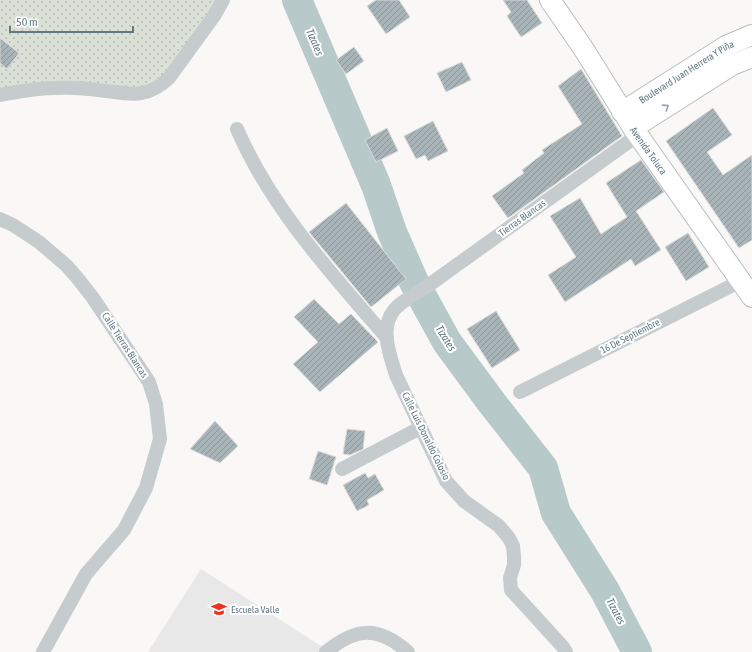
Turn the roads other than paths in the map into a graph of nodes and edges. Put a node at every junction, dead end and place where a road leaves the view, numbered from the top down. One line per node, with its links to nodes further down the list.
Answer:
1 (222, 0): 5 (street)
2 (550, 0): 6 (main road, Avenida Toluca)
3 (752, 35): 6 (main road, Boulevard Juan Herrera Y Piña)
4 (752, 57): 8 (main road, Boulevard Juan Herrera Y Piña, one-way to 4)
5 (0, 95)
6 (622, 112): 8 (main road, Avenida Toluca)
7 (237, 129): 13 (street)
8 (636, 132): 10 (main road, Avenida Toluca); 12 (street, Tierras Blancas)
9 (0, 219): 17 (street, Calle Tierras Blancas)
10 (741, 281): 11 (main road, Avenida Toluca); 14 (street, 16 De Septiembre)
11 (752, 297)
12 (406, 301): 13 (street, Calle Luis Donaldo Colosio)
13 (387, 338): 15 (street, Calle Luis Donaldo Colosio)
14 (520, 392)
15 (420, 428): 16 (street); 20 (street, Calle Luis Donaldo Colosio)
16 (342, 469)
17 (43, 652)
18 (326, 652): 19 (street)
19 (408, 652)
20 (566, 652)

